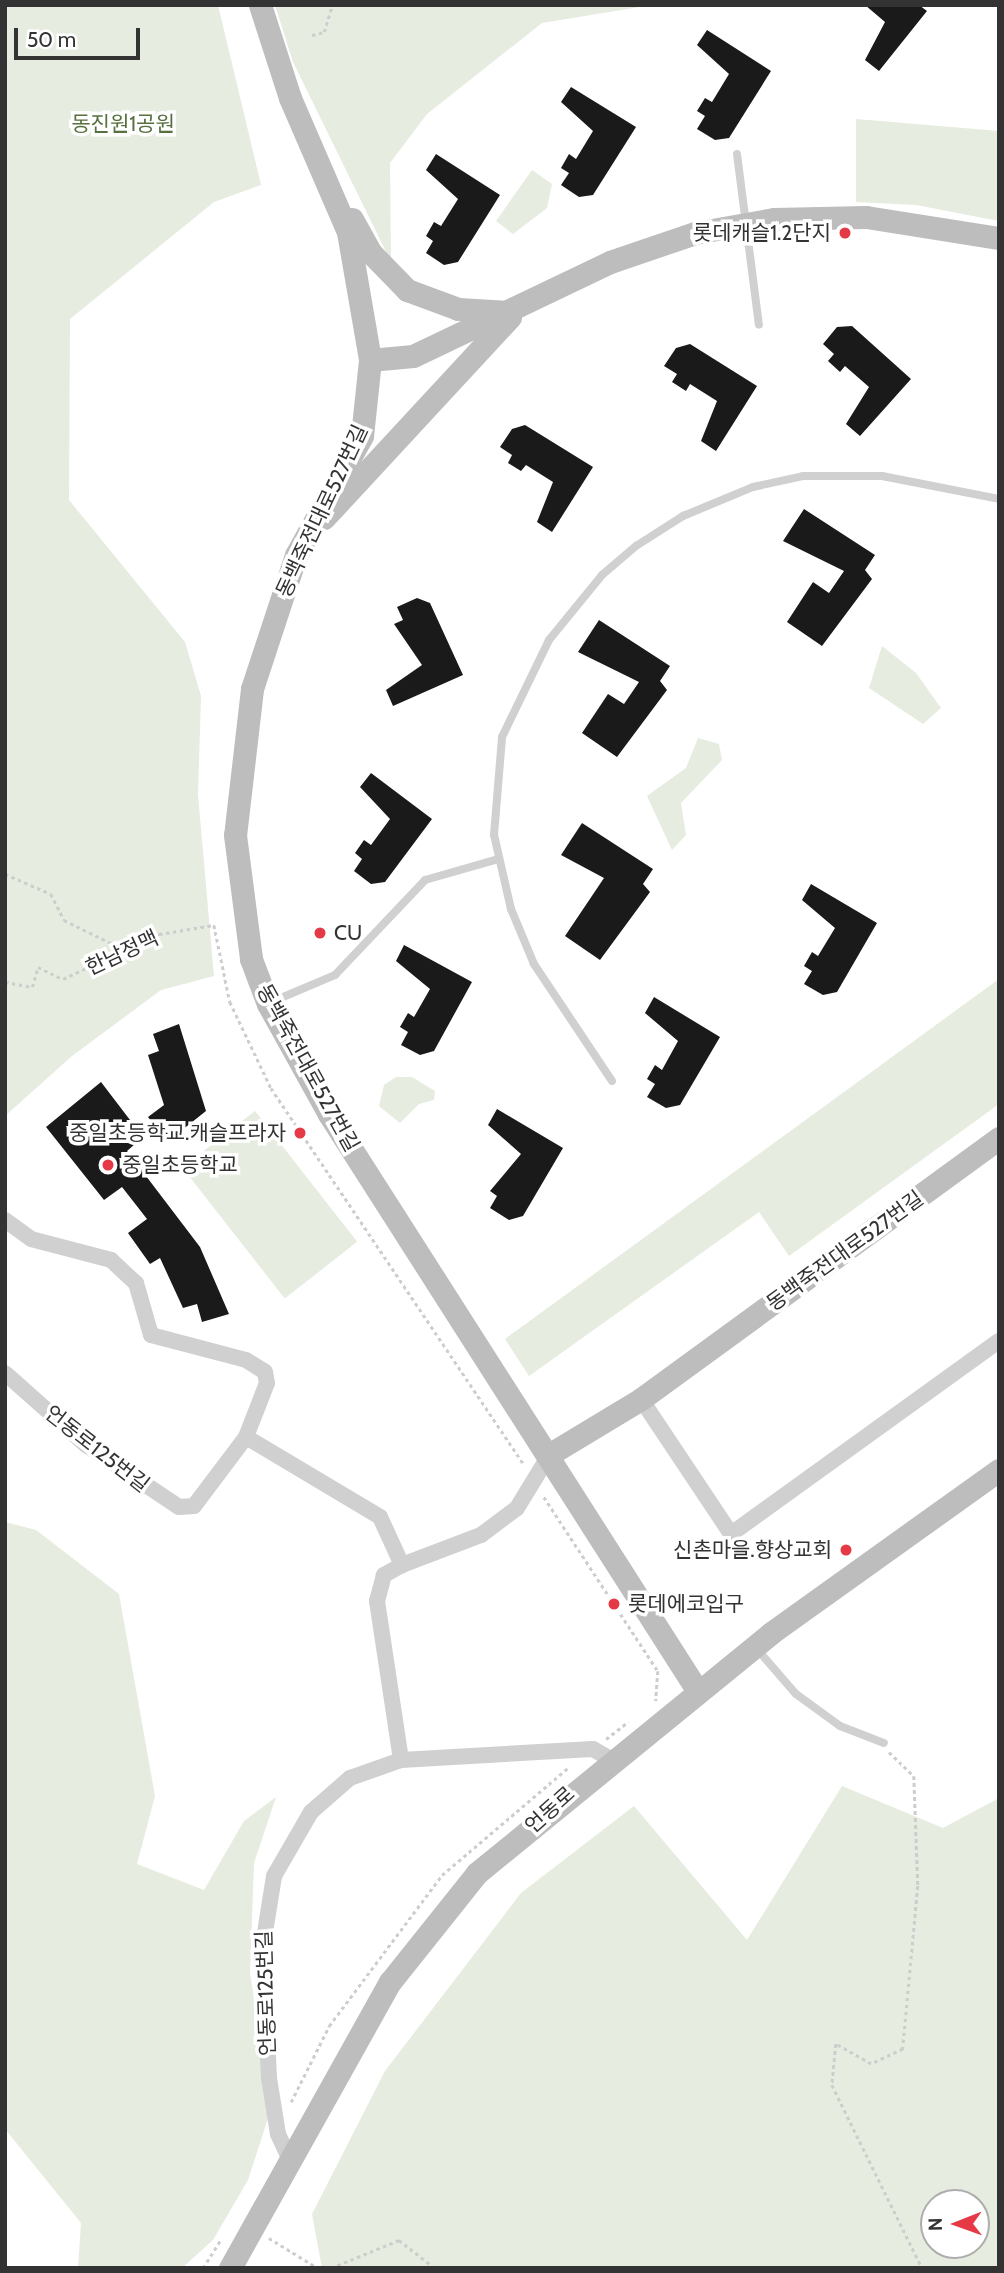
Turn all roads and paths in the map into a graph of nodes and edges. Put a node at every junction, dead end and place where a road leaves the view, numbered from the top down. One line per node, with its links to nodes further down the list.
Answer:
1 (260, 5): 5 (street, 동백죽전대로527번길)
2 (332, 5): 3 (path)
3 (312, 35)
4 (737, 154): 6 (lane)
5 (330, 180): 8 (street); 10 (street, 동백죽전대로527번길)
6 (749, 223): 7 (street); 8 (street); 9 (lane)
7 (999, 238)
8 (514, 312): 10 (street); 12 (street)
9 (759, 326)
10 (370, 360): 12 (street, 동백죽전대로527번길)
11 (999, 499): 13 (lane)
12 (304, 540): 17 (street, 동백죽전대로527번길)
13 (498, 859): 17 (lane); 18 (lane)
14 (5, 874): 15 (path)
15 (125, 950): 16 (path, 한남정맥); 27 (path, 한남정맥)
16 (5, 982)
17 (268, 1004): 25 (street, 동백죽전대로527번길)
18 (612, 1081)
19 (999, 1138): 23 (street, 동백죽전대로527번길)
20 (5, 1220): 24 (street, 언동로125번길)
21 (999, 1341): 23 (street)
22 (5, 1373): 24 (street, 언동로125번길)
23 (641, 1399): 25 (street, 동백죽전대로527번길)
24 (246, 1437): 28 (street)
25 (550, 1454): 27 (street); 30 (street, 동백죽전대로527번길)
26 (999, 1469): 29 (street, 언동로)
27 (532, 1478): 28 (street); 31 (path)
28 (402, 1565): 35 (street)
29 (754, 1646): 30 (street, 언동로); 33 (lane)
30 (697, 1690): 34 (street, 언동로)
31 (646, 1708)
32 (636, 1716): 34 (path)
33 (884, 1743): 45 (path)
34 (601, 1754): 35 (street, 언동로125번길); 36 (path); 37 (street, 언동로)
35 (401, 1760): 36 (street, 언동로125번길)
36 (278, 2131): 37 (street, 언동로125번길)
37 (291, 2162): 38 (street, 언동로)
38 (255, 2228): 41 (street, 언동로); 42 (path)
39 (224, 2237): 40 (path)
40 (203, 2268)
41 (230, 2268)
42 (318, 2268)
43 (331, 2268): 44 (path)
44 (435, 2268)
45 (922, 2268)

